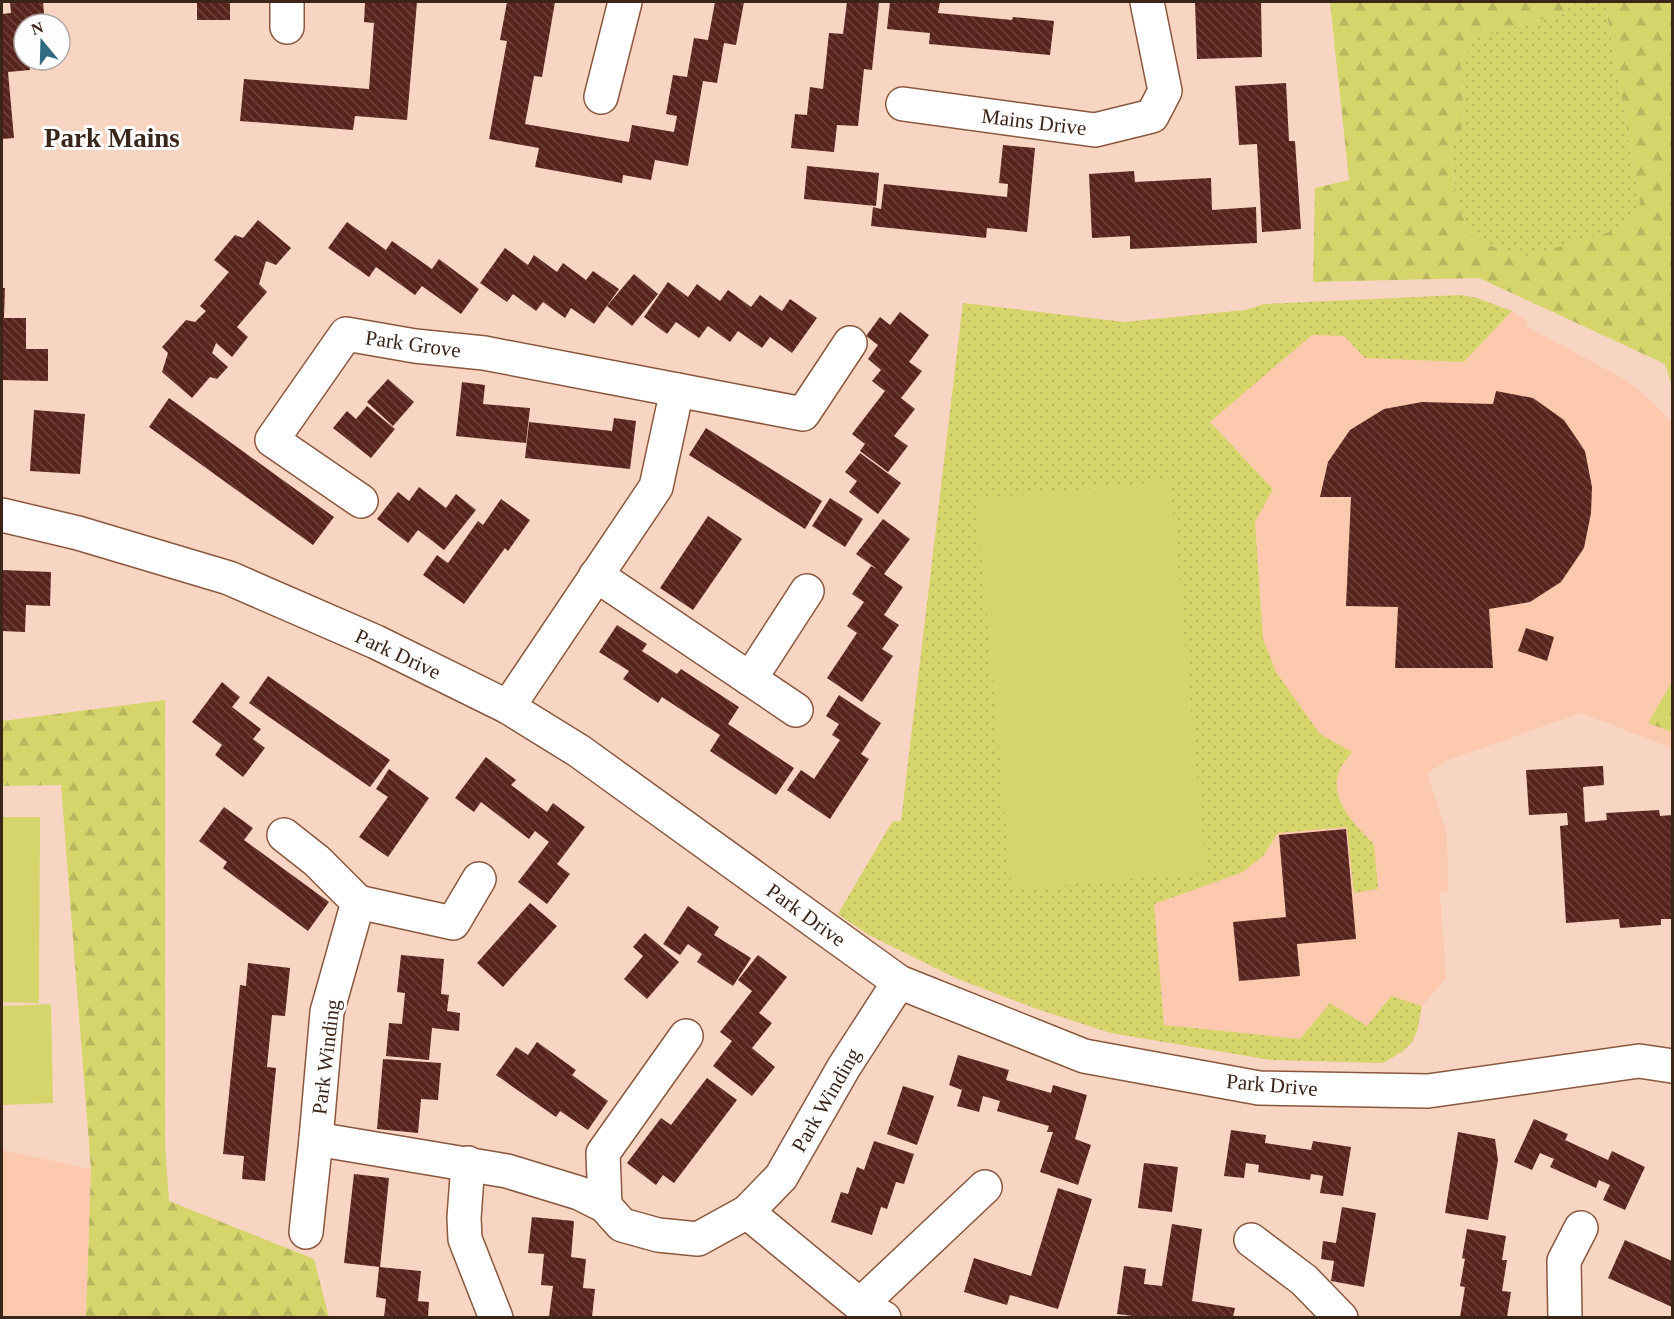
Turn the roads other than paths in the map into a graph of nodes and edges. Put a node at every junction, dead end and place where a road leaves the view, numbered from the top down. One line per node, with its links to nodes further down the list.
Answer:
1 (625, 2): 3 (street)
2 (1147, 2): 4 (street, Mains Drive)
3 (601, 97)
4 (903, 104)
5 (850, 343): 6 (street, Park Grove)
6 (677, 390): 7 (street, Park Grove); 9 (street)
7 (361, 501)
8 (2, 515): 12 (street, Park Drive)
9 (596, 575): 11 (street); 12 (street)
10 (807, 591): 11 (street)
11 (750, 679): 13 (street)
12 (508, 707): 17 (street, Park Drive)
13 (796, 710)
14 (284, 835): 16 (street)
15 (479, 879): 16 (street)
16 (358, 902): 20 (street, Park Winding)
17 (899, 982): 19 (street, Park Drive); 24 (street, Park Winding)
18 (686, 1036): 23 (street)
19 (1672, 1066)
20 (316, 1139): 21 (street, Park Winding); 26 (street)
21 (468, 1163): 23 (street, Park Winding); 29 (street)
22 (985, 1187): 28 (street)
23 (605, 1206): 24 (street, Park Winding)
24 (747, 1212): 28 (street)
25 (1581, 1228): 31 (street)
26 (306, 1232)
27 (1251, 1240): 30 (street)
28 (872, 1311)
29 (496, 1317)
30 (1341, 1317)
31 (1565, 1317)

